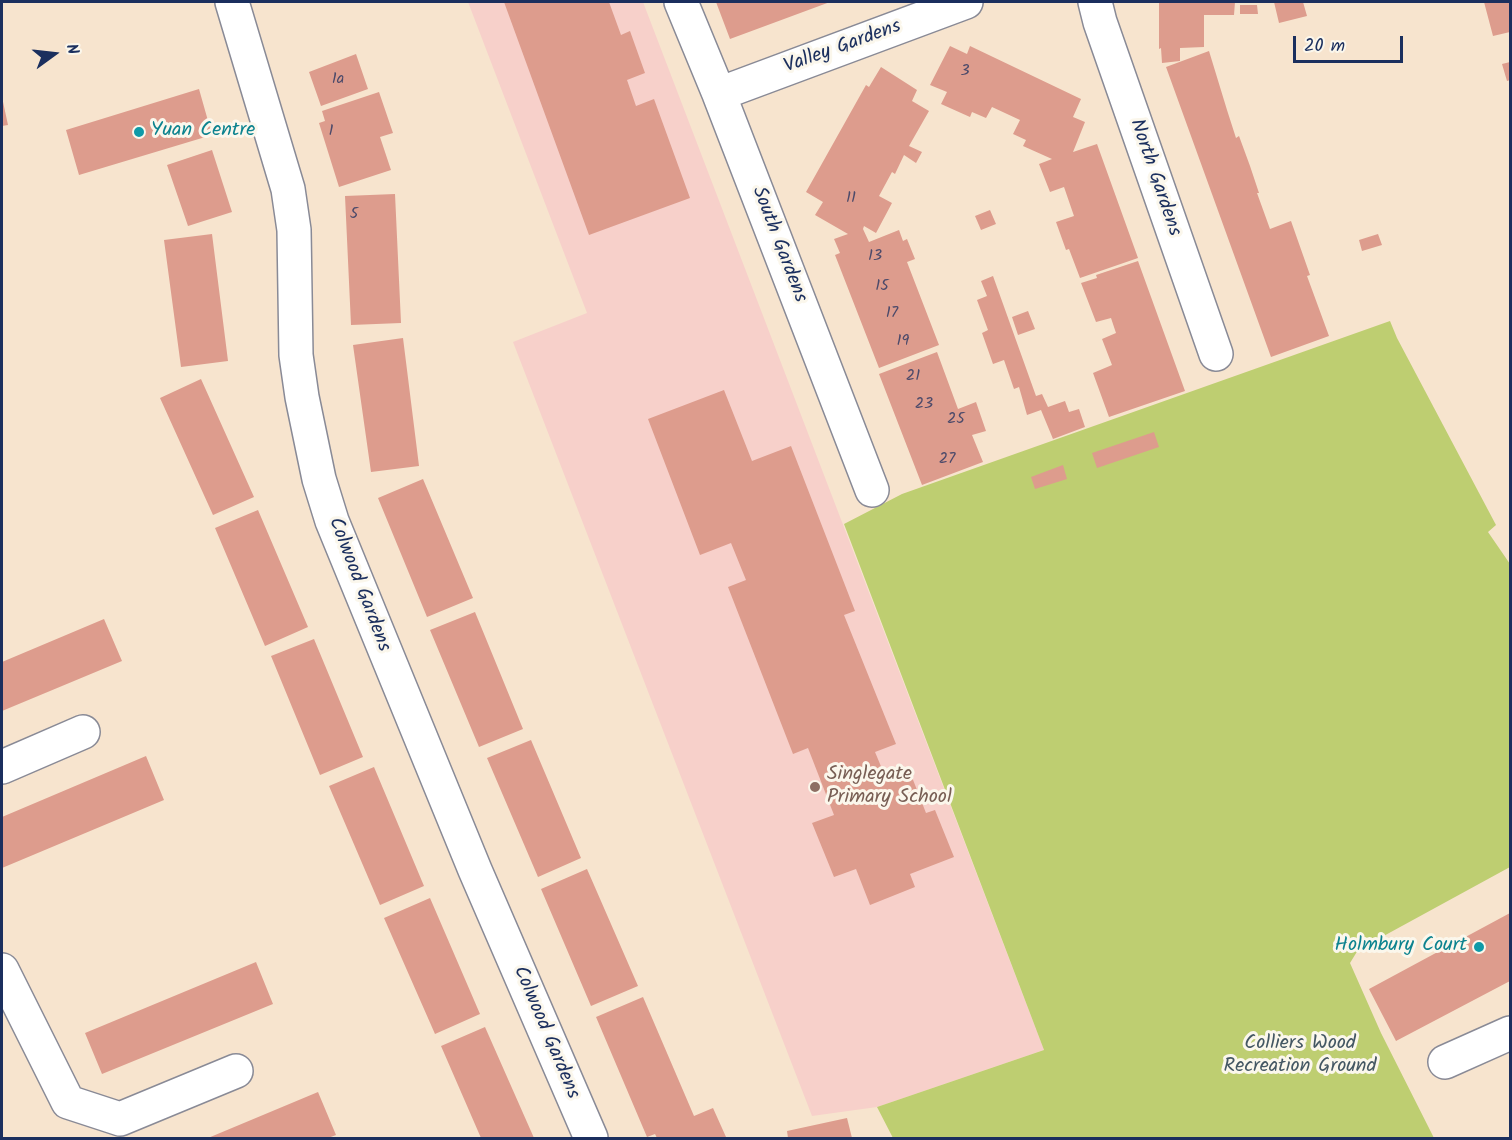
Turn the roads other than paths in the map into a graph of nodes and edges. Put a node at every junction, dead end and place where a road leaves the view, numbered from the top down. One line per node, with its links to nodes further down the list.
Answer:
1 (232, 2): 14 (street, Colwood Gardens)
2 (681, 2): 5 (street, South Gardens)
3 (966, 2): 5 (street, Valley Gardens)
4 (1095, 2): 6 (street, North Gardens)
5 (719, 94): 7 (street, South Gardens)
6 (1216, 354)
7 (872, 490)
8 (83, 732): 9 (street)
9 (2, 767)
10 (2, 970): 13 (street)
11 (1510, 1033): 12 (street)
12 (1445, 1062)
13 (236, 1071)
14 (591, 1138)

